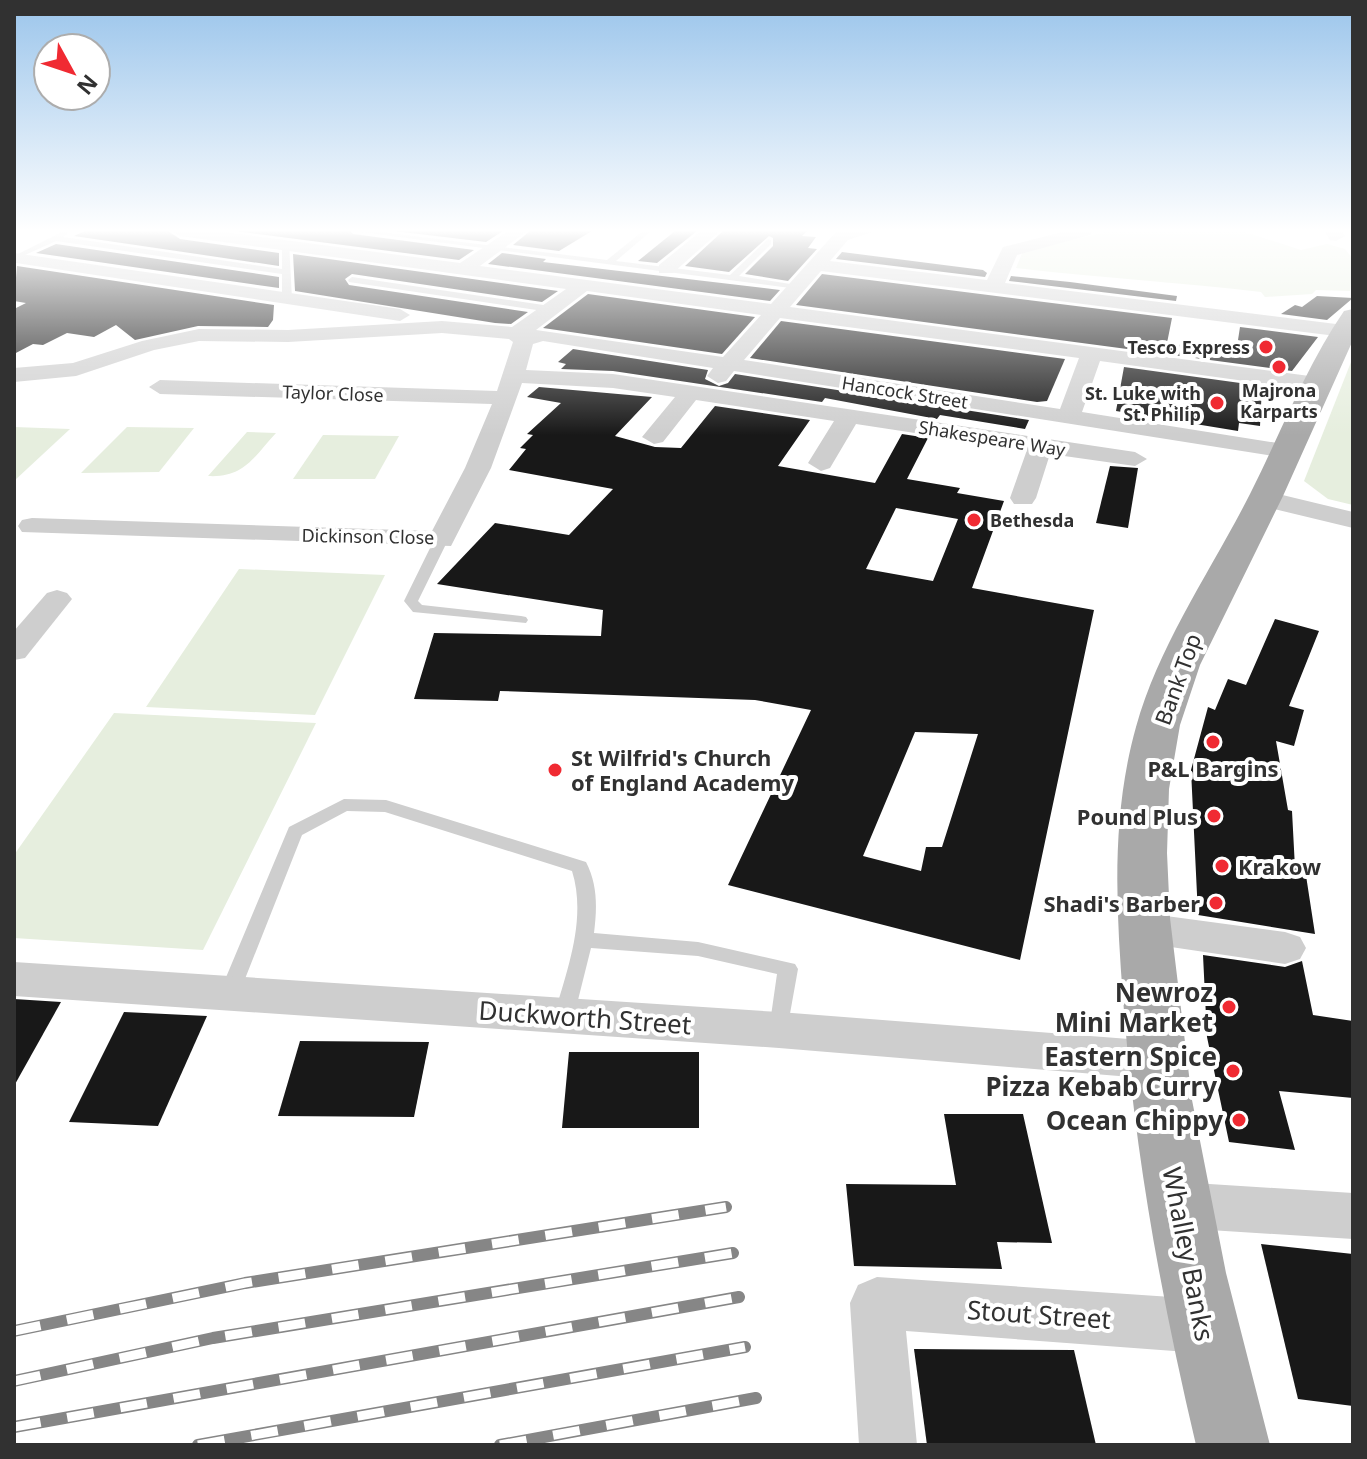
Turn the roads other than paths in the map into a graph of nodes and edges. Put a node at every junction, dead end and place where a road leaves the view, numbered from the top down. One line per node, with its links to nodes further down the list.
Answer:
1 (287, 299): 8 (street)
2 (352, 299): 8 (street)
3 (482, 299): 9 (lane)
4 (564, 299): 9 (street)
5 (684, 299): 10 (street)
6 (787, 299): 10 (street)
7 (1116, 299): 12 (street)
8 (352, 308): 11 (street); 13 (street)
9 (550, 309): 14 (street)
10 (777, 312): 15 (street); 16 (street)
11 (404, 316)
12 (1349, 324): 18 (main road, Bank Top)
13 (314, 334): 14 (street, Hancock Street); 17 (street, Hancock Street)
14 (519, 336): 16 (street, Hancock Street); 20 (street, Dickinson Close)
15 (1091, 355): 18 (street); 23 (street)
16 (728, 365): 21 (street); 23 (street, Hancock Street)
17 (14, 375)
18 (1317, 384): 26 (main road, Bank Top)
19 (160, 387): 20 (street, Taylor Close)
20 (510, 387): 21 (street, Shakespeare Way); 33 (street, Dickinson Close)
21 (696, 393): 22 (street, Shakespeare Way); 24 (street)
22 (849, 416): 25 (street, Shakespeare Way); 28 (street)
23 (1069, 416): 26 (street, Hancock Street)
24 (654, 437)
25 (1041, 445): 27 (street, Shakespeare Way); 29 (street)
26 (1287, 451): 30 (main road, Bank Top)
27 (1135, 459)
28 (821, 463)
29 (1023, 498)
30 (1266, 499): 31 (street); 37 (main road, Bank Top)
31 (1353, 520)
32 (32, 526): 33 (street, Dickinson Close)
33 (441, 540): 35 (lane)
34 (57, 599): 36 (street)
35 (521, 620)
36 (14, 651)
37 (1144, 928): 39 (street); 44 (main road, Bank Top)
38 (584, 940): 41 (lane); 42 (lane); 43 (lane)
39 (1285, 948)
40 (14, 979): 41 (street, Duckworth Street)
41 (229, 994): 42 (street, Duckworth Street)
42 (564, 1016): 43 (street, Duckworth Street)
43 (779, 1030): 44 (street, Duckworth Street)
44 (1155, 1060): 45 (main road, Whalley Banks)
45 (1178, 1205): 46 (street); 47 (main road, Whalley Banks)
46 (1353, 1216)
47 (1201, 1326): 48 (street, Stout Street); 49 (main road, Whalley Banks)
48 (888, 1445)
49 (1233, 1445)

